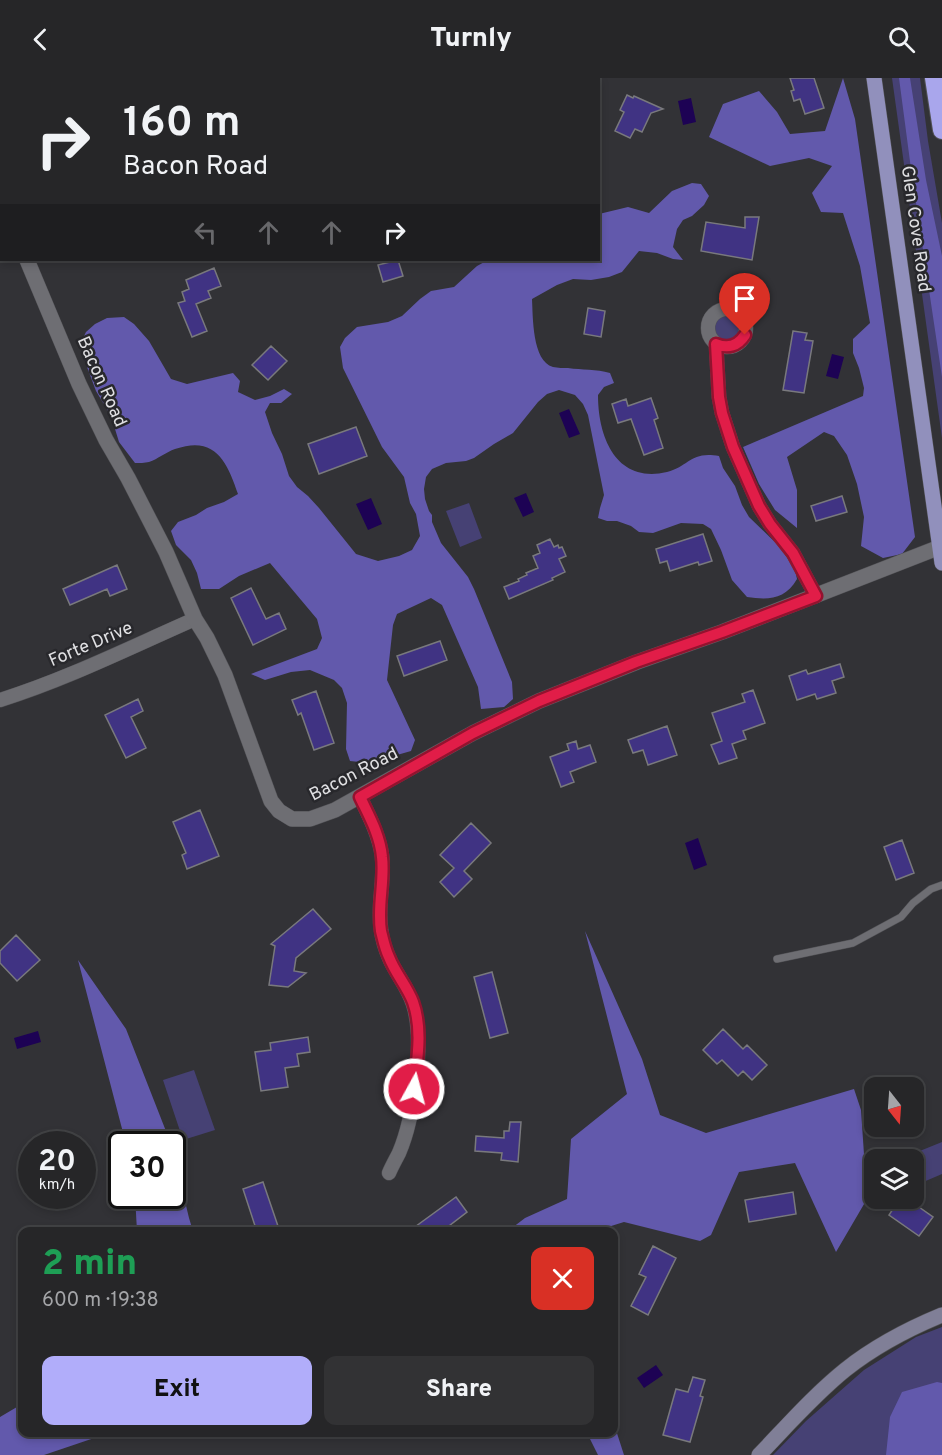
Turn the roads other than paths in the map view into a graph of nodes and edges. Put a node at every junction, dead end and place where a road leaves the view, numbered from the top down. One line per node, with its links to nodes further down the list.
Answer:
1 (874, 78): 6 (main road, Glen Cove Road)
2 (934, 78): 3 (highway)
3 (942, 130)
4 (27, 261): 9 (street, Bacon Road)
5 (716, 344): 8 (street)
6 (940, 547): 7 (main road, Glen Cove Road); 8 (street, Bacon Road)
7 (942, 563)
8 (816, 596): 11 (street, Bacon Road)
9 (195, 619): 10 (street, Forte Drive); 11 (street, Bacon Road)
10 (0, 700)
11 (360, 797): 14 (street)
12 (942, 885): 13 (lane)
13 (777, 959)
14 (389, 1173)
15 (942, 1315): 16 (main road)
16 (759, 1455)

